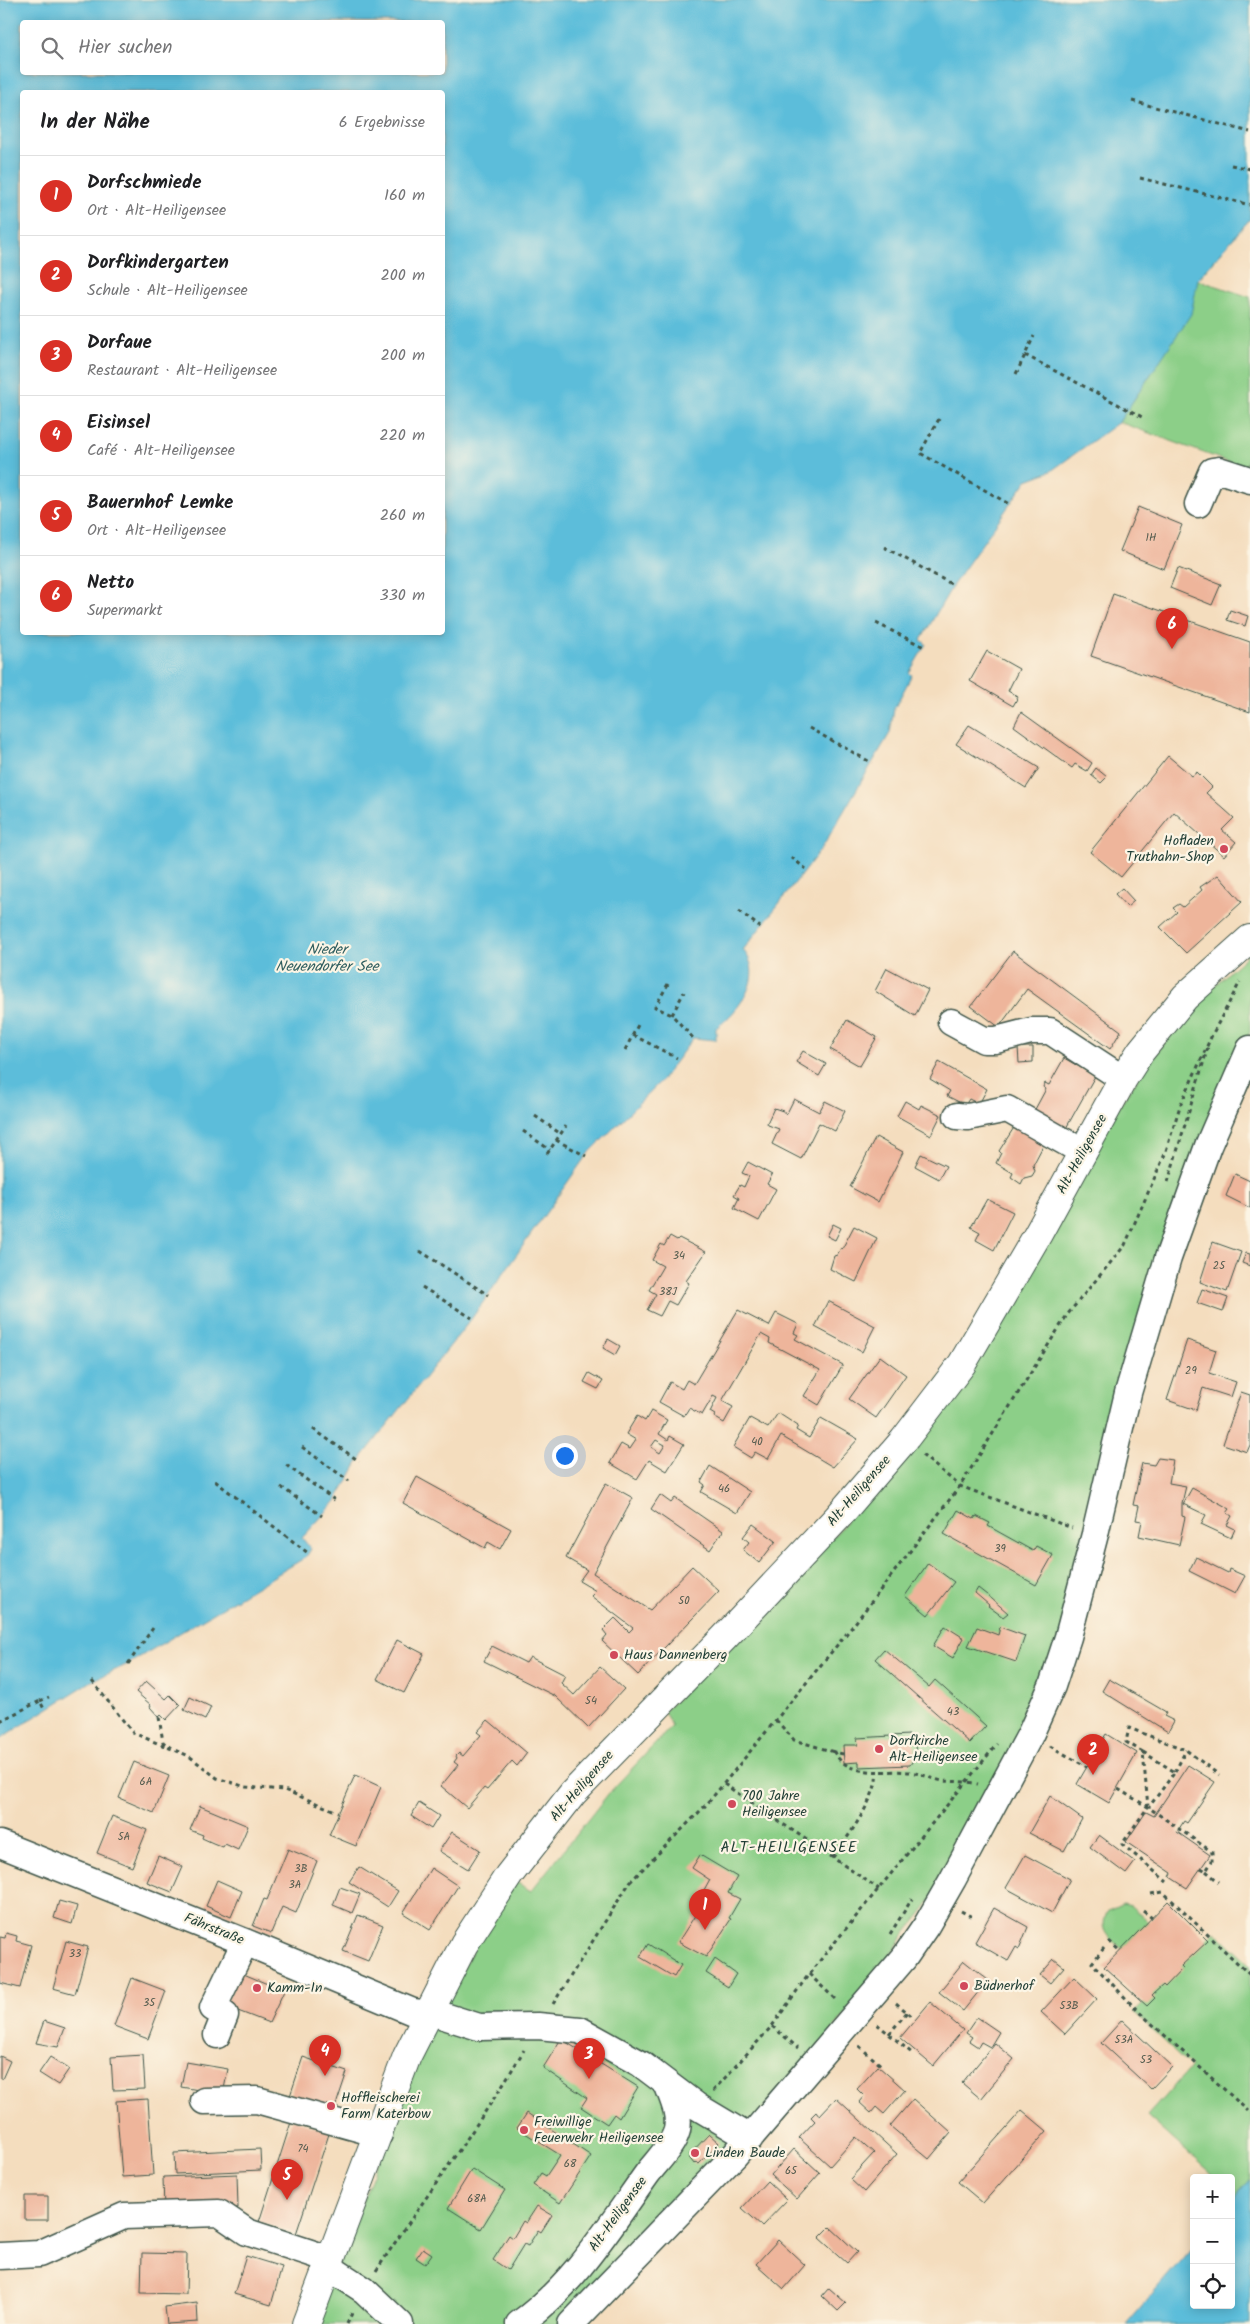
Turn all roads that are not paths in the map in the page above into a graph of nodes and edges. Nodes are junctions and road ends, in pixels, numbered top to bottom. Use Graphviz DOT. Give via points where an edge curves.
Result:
graph roads {
  1 [pos="1250,480"];
  2 [pos="1198,504"];
  3 [pos="1250,939"];
  4 [pos="951,1022"];
  5 [pos="1250,1048"];
  6 [pos="1123,1079"];
  7 [pos="957,1116"];
  8 [pos="1083,1152"];
  9 [pos="0,1844"];
  10 [pos="245,1942"];
  11 [pos="427,2013"];
  12 [pos="217,2035"];
  13 [pos="668,2086"];
  14 [pos="204,2101"];
  15 [pos="379,2134"];
  16 [pos="750,2138"];
  17 [pos="0,2256"];
  18 [pos="328,2262"];
  19 [pos="306,2324"];
  20 [pos="400,2324"];
  21 [pos="519,2324"];
  22 [pos="571,2324"];
  1 -- 2 [label="street" via="1219,470 1212,471"];
  3 -- 6 [label="main road, Alt-Heiligensee" via="1185,996"];
  4 -- 6 [label="street" via="984,1040 1031,1031 1050,1032"];
  5 -- 16 [label="street" via="1205,1154 1168,1258 1128,1393 1068,1637 1052,1686 1030,1735 926,1926 865,2021 816,2063"];
  6 -- 8 [label="main road, Alt-Heiligensee"];
  7 -- 8 [label="street" via="968,1117 1007,1108"];
  8 -- 11 [label="main road, Alt-Heiligensee" via="962,1364 904,1440 837,1518 573,1793 493,1900 464,1944"];
  9 -- 10 [label="street, Fährstraße"];
  10 -- 11 [label="street, Fährstraße" via="413,2012"];
  10 -- 12 [label="street" via="214,2008 225,2015"];
  11 -- 13 [label="street" via="479,2027 538,2026 580,2030 641,2064"];
  11 -- 15 [label="main road, Alt-Heiligensee" via="407,2056"];
  13 -- 16 [label="street"];
  13 -- 21 [label="street, Alt-Heiligensee" via="678,2113 676,2132 666,2149 567,2282 539,2310"];
  14 -- 15 [label="street" via="258,2100"];
  15 -- 18 [label="main road, Alt-Heiligensee"];
  16 -- 22 [label="street"];
  17 -- 18 [label="street" via="39,2254 124,2216 219,2213 248,2232"];
  18 -- 19 [label="main road, Alt-Heiligensee"];
  18 -- 20 [label="street"];
}
